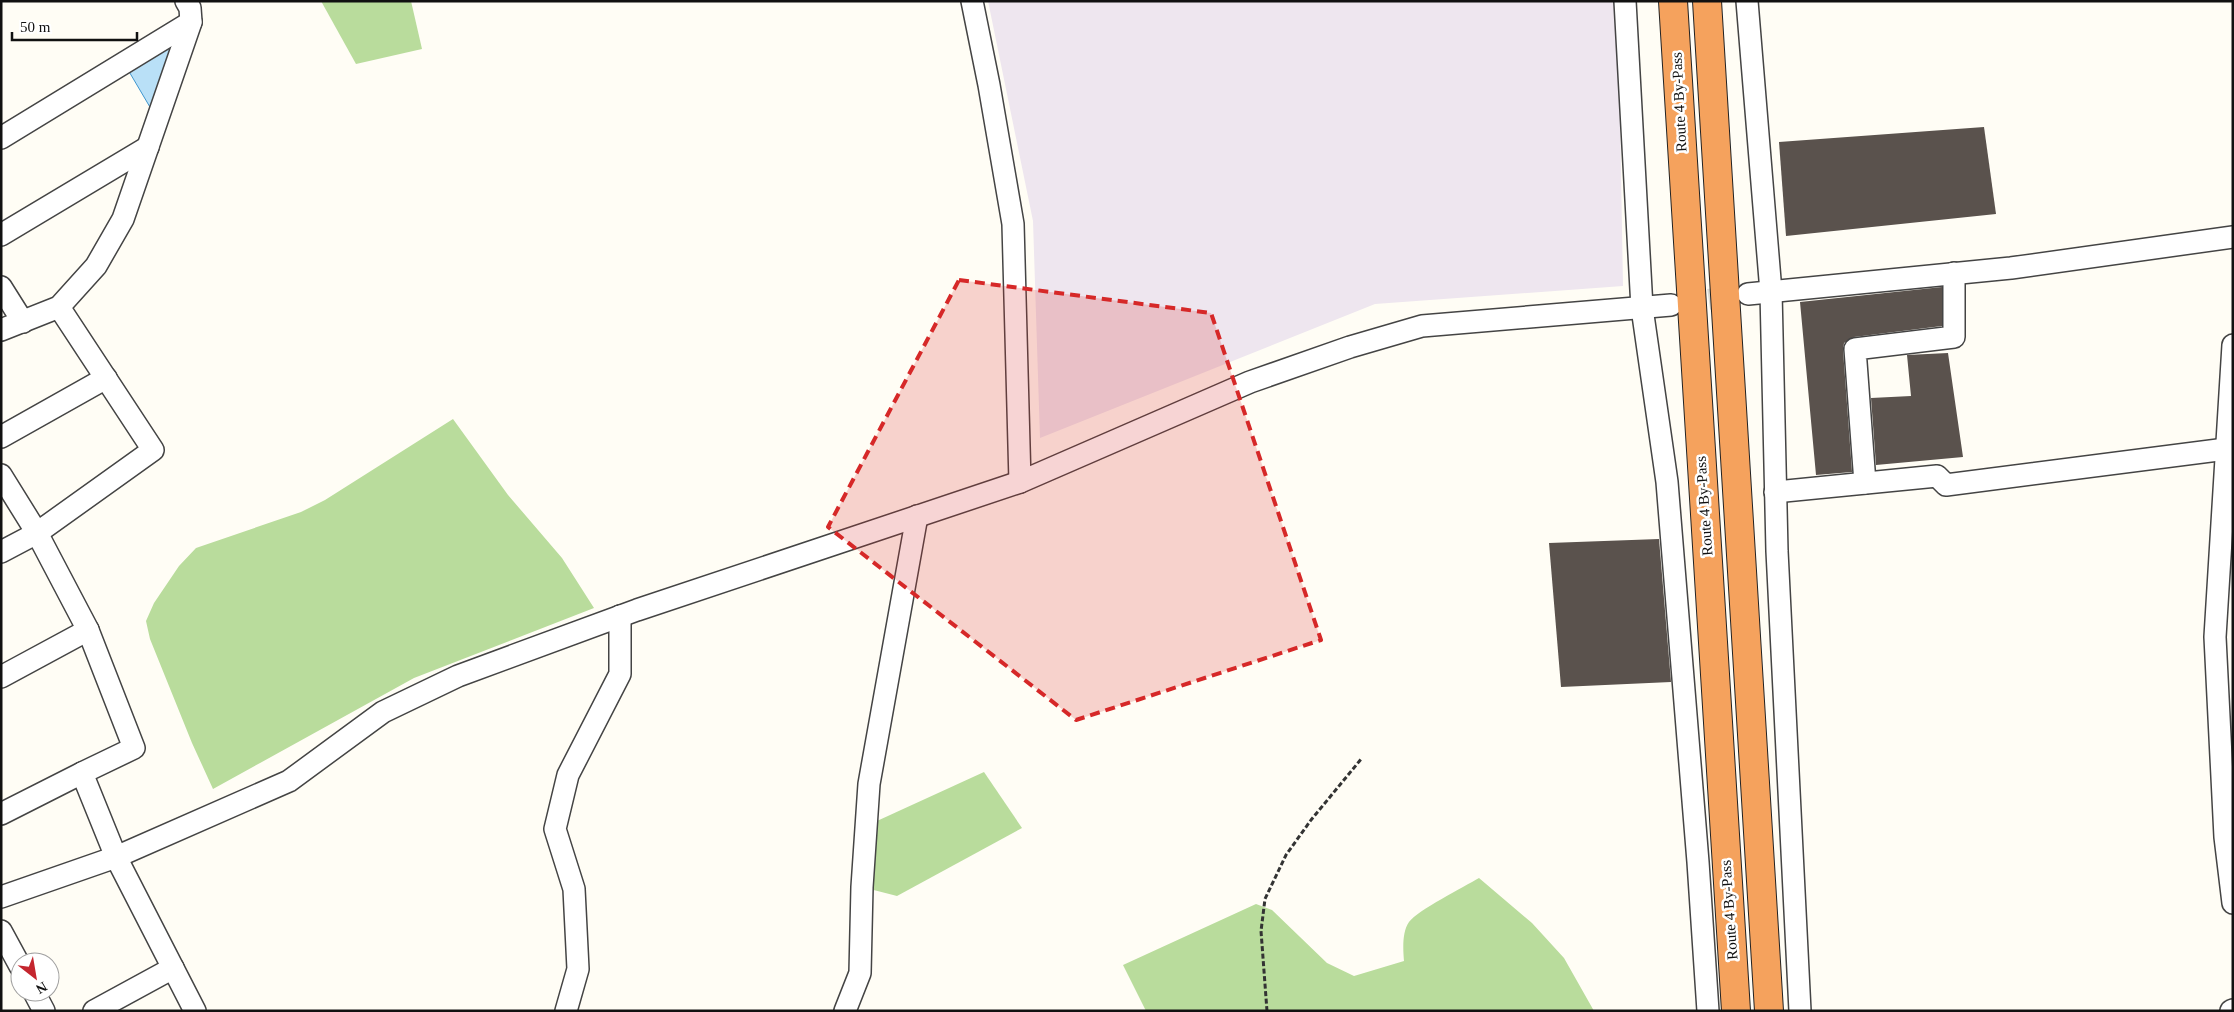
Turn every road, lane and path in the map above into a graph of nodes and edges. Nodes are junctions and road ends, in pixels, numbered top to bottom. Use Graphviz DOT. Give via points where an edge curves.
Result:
graph roads {
  1 [pos="186,1"];
  2 [pos="972,1"];
  3 [pos="1625,1"];
  4 [pos="1673,1"];
  5 [pos="1707,1"];
  6 [pos="1747,1"];
  7 [pos="191,22"];
  8 [pos="1,138"];
  9 [pos="148,146"];
  10 [pos="1,235"];
  11 [pos="2233,238"];
  12 [pos="1954,273"];
  13 [pos="1,287"];
  14 [pos="1771,292"];
  15 [pos="1748,294"];
  16 [pos="1671,305"];
  17 [pos="59,307"];
  18 [pos="1642,308"];
  19 [pos="23,322"];
  20 [pos="1,330"];
  21 [pos="2233,344"];
  22 [pos="106,378"];
  23 [pos="1,437"];
  24 [pos="2226,450"];
  25 [pos="1,474"];
  26 [pos="1020,482"];
  27 [pos="1865,483"];
  28 [pos="1775,492"];
  29 [pos="916,516"];
  30 [pos="37,533"];
  31 [pos="1,552"];
  32 [pos="620,616"];
  33 [pos="88,630"];
  34 [pos="1,677"];
  35 [pos="1362,758"];
  36 [pos="82,772"];
  37 [pos="1,814"];
  38 [pos="2229,836"];
  39 [pos="116,857"];
  40 [pos="1726,861"];
  41 [pos="1698,862"];
  42 [pos="1,897"];
  43 [pos="2233,903"];
  44 [pos="1,931"];
  45 [pos="12,952"];
  46 [pos="173,968"];
  47 [pos="94,1011"];
  48 [pos="195,1011"];
  49 [pos="566,1011"];
  50 [pos="845,1011"];
  51 [pos="1267,1011"];
  52 [pos="1708,1011"];
  53 [pos="1736,1011"];
  54 [pos="1769,1011"];
  55 [pos="1800,1011"];
  1 -- 7 [label="street"];
  2 -- 26 [label="street" via="1013,224"];
  3 -- 18 [label="street"];
  4 -- 40 [label="highway, Route 4 By-Pass"];
  5 -- 54 [label="highway"];
  6 -- 14 [label="street"];
  7 -- 8 [label="street"];
  7 -- 9 [label="street"];
  9 -- 10 [label="street"];
  9 -- 17 [label="street" via="123,218 96,266"];
  11 -- 12 [label="street"];
  12 -- 14 [label="street"];
  12 -- 27 [label="street" via="1954,337 1855,348"];
  13 -- 19 [label="street"];
  14 -- 15 [label="street"];
  14 -- 28 [label="street"];
  16 -- 18 [label="street"];
  17 -- 19 [label="street"];
  17 -- 22 [label="street"];
  18 -- 26 [label="street" via="1422,326 1250,382"];
  18 -- 41 [label="street" via="1666,482"];
  19 -- 20 [label="street"];
  21 -- 24 [label="street"];
  22 -- 23 [label="street"];
  22 -- 30 [label="street" via="153,450"];
  24 -- 27 [label="street" via="1946,485 1937,476"];
  24 -- 38 [label="street" via="2215,636"];
  25 -- 30 [label="street"];
  26 -- 29 [label="street"];
  27 -- 28 [label="street"];
  28 -- 55 [label="street"];
  29 -- 32 [label="street"];
  29 -- 50 [label="street" via="869,784 860,973"];
  30 -- 31 [label="street"];
  30 -- 33 [label="street"];
  32 -- 39 [label="street" via="458,676 383,712 289,781"];
  32 -- 49 [label="street" via="620,674 568,775 555,829 574,889 578,969"];
  33 -- 34 [label="street"];
  33 -- 36 [label="street" via="134,748"];
  35 -- 51 [label="path" via="1286,855 1265,899 1261,931"];
  36 -- 37 [label="street"];
  36 -- 39 [label="street"];
  38 -- 43 [label="street"];
  39 -- 42 [label="street"];
  39 -- 46 [label="street"];
  40 -- 41 [label="street"];
  40 -- 53 [label="highway, Route 4 By-Pass"];
  41 -- 52 [label="street"];
  44 -- 45 [label="street"];
  46 -- 47 [label="street"];
  46 -- 48 [label="street"];
}
